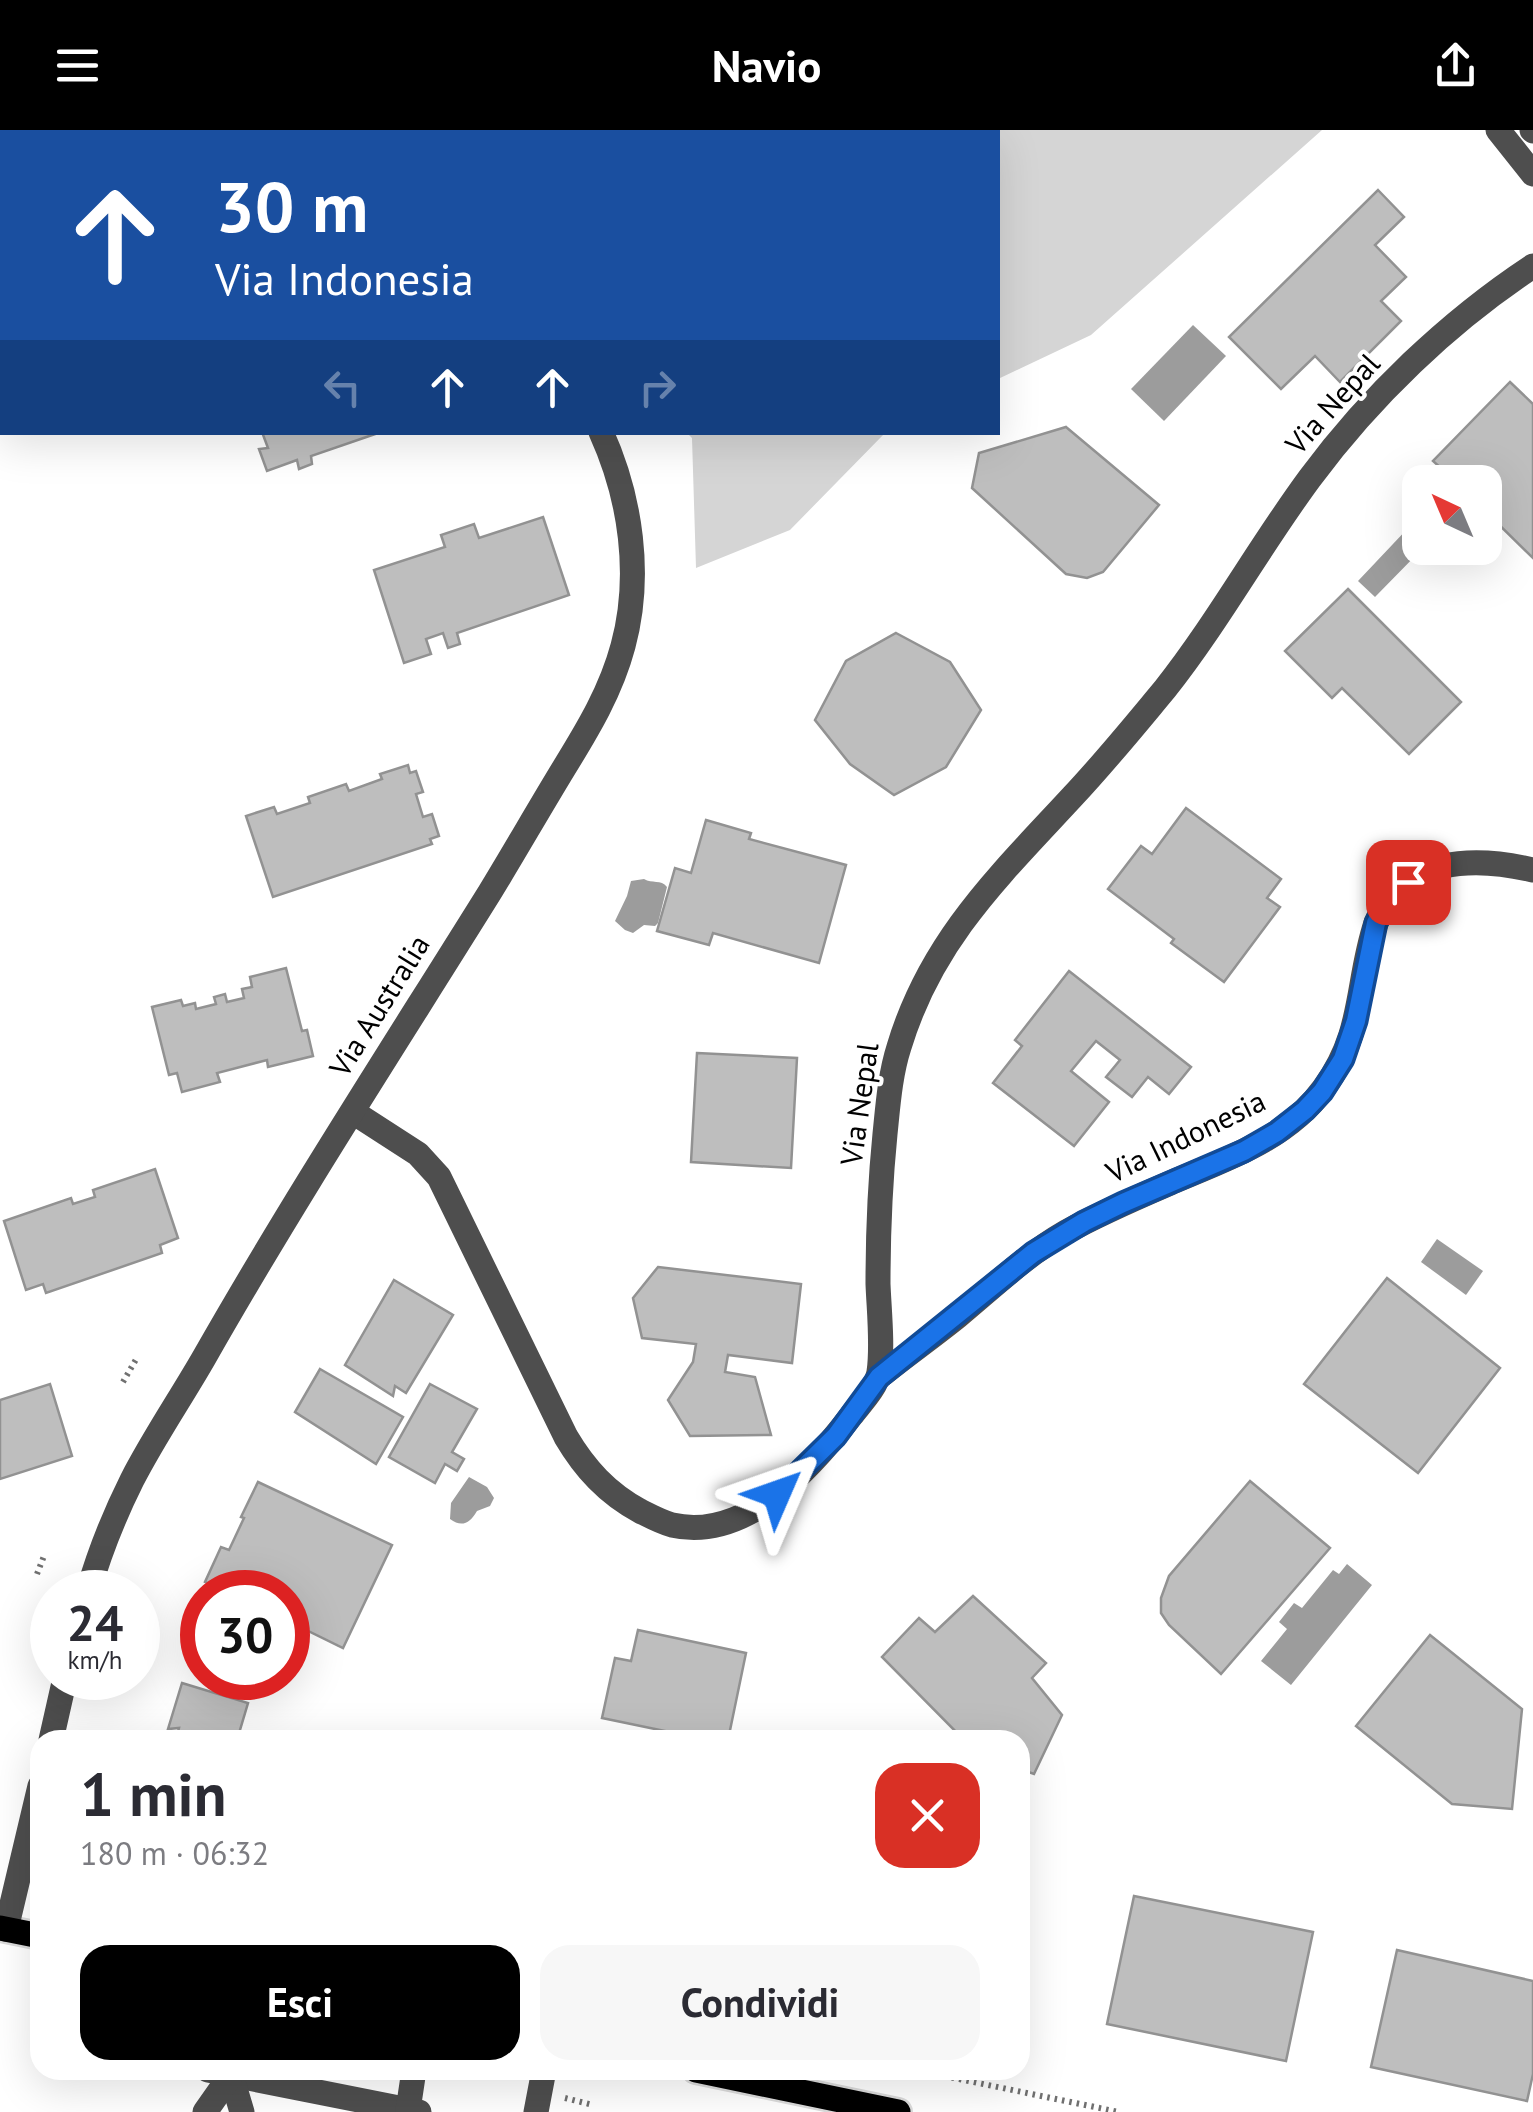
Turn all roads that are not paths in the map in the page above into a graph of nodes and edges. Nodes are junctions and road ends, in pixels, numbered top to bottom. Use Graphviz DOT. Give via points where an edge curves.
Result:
graph roads {
  1 [pos="1498,130"];
  2 [pos="1533,174"];
  3 [pos="1533,266"];
  4 [pos="602,435"];
  5 [pos="1533,870"];
  6 [pos="353,1112"];
  7 [pos="879,1377"];
  8 [pos="95,1570"];
  9 [pos="59,1700"];
  10 [pos="53,1730"];
  11 [pos="30,1824"];
  12 [pos="3,1928"];
  13 [pos="30,1934"];
  14 [pos="219,2080"];
  15 [pos="227,2080"];
  16 [pos="262,2080"];
  17 [pos="414,2080"];
  18 [pos="542,2080"];
  19 [pos="744,2080"];
  20 [pos="413,2111"];
  21 [pos="205,2112"];
  22 [pos="242,2112"];
  23 [pos="536,2112"];
  24 [pos="898,2112"];
  1 -- 2 [label="street"];
  3 -- 7 [label="street, Via Nepal" via="1442,336 1340,440 1168,684 989,885 938,957 910,1013 890,1084 878,1232"];
  4 -- 6 [label="street, Via Australia" via="630,522 629,621 619,662 596,717"];
  5 -- 7 [label="street, Via Indonesia" via="1459,863 1408,882 1376,923 1343,1059 1305,1110 1244,1151 1051,1242"];
  6 -- 7 [label="street" via="418,1154 438,1177 575,1453 610,1492 660,1521 708,1526 764,1504 822,1451"];
  6 -- 8 [label="street, Via Australia" via="138,1468"];
  9 -- 10 [label="street"];
  11 -- 12 [label="street"];
  12 -- 13 [label="main road"];
  14 -- 21 [label="street"];
  15 -- 22 [label="street"];
  16 -- 20 [label="street"];
  17 -- 20 [label="street"];
  18 -- 23 [label="street"];
  19 -- 24 [label="main road"];
}
